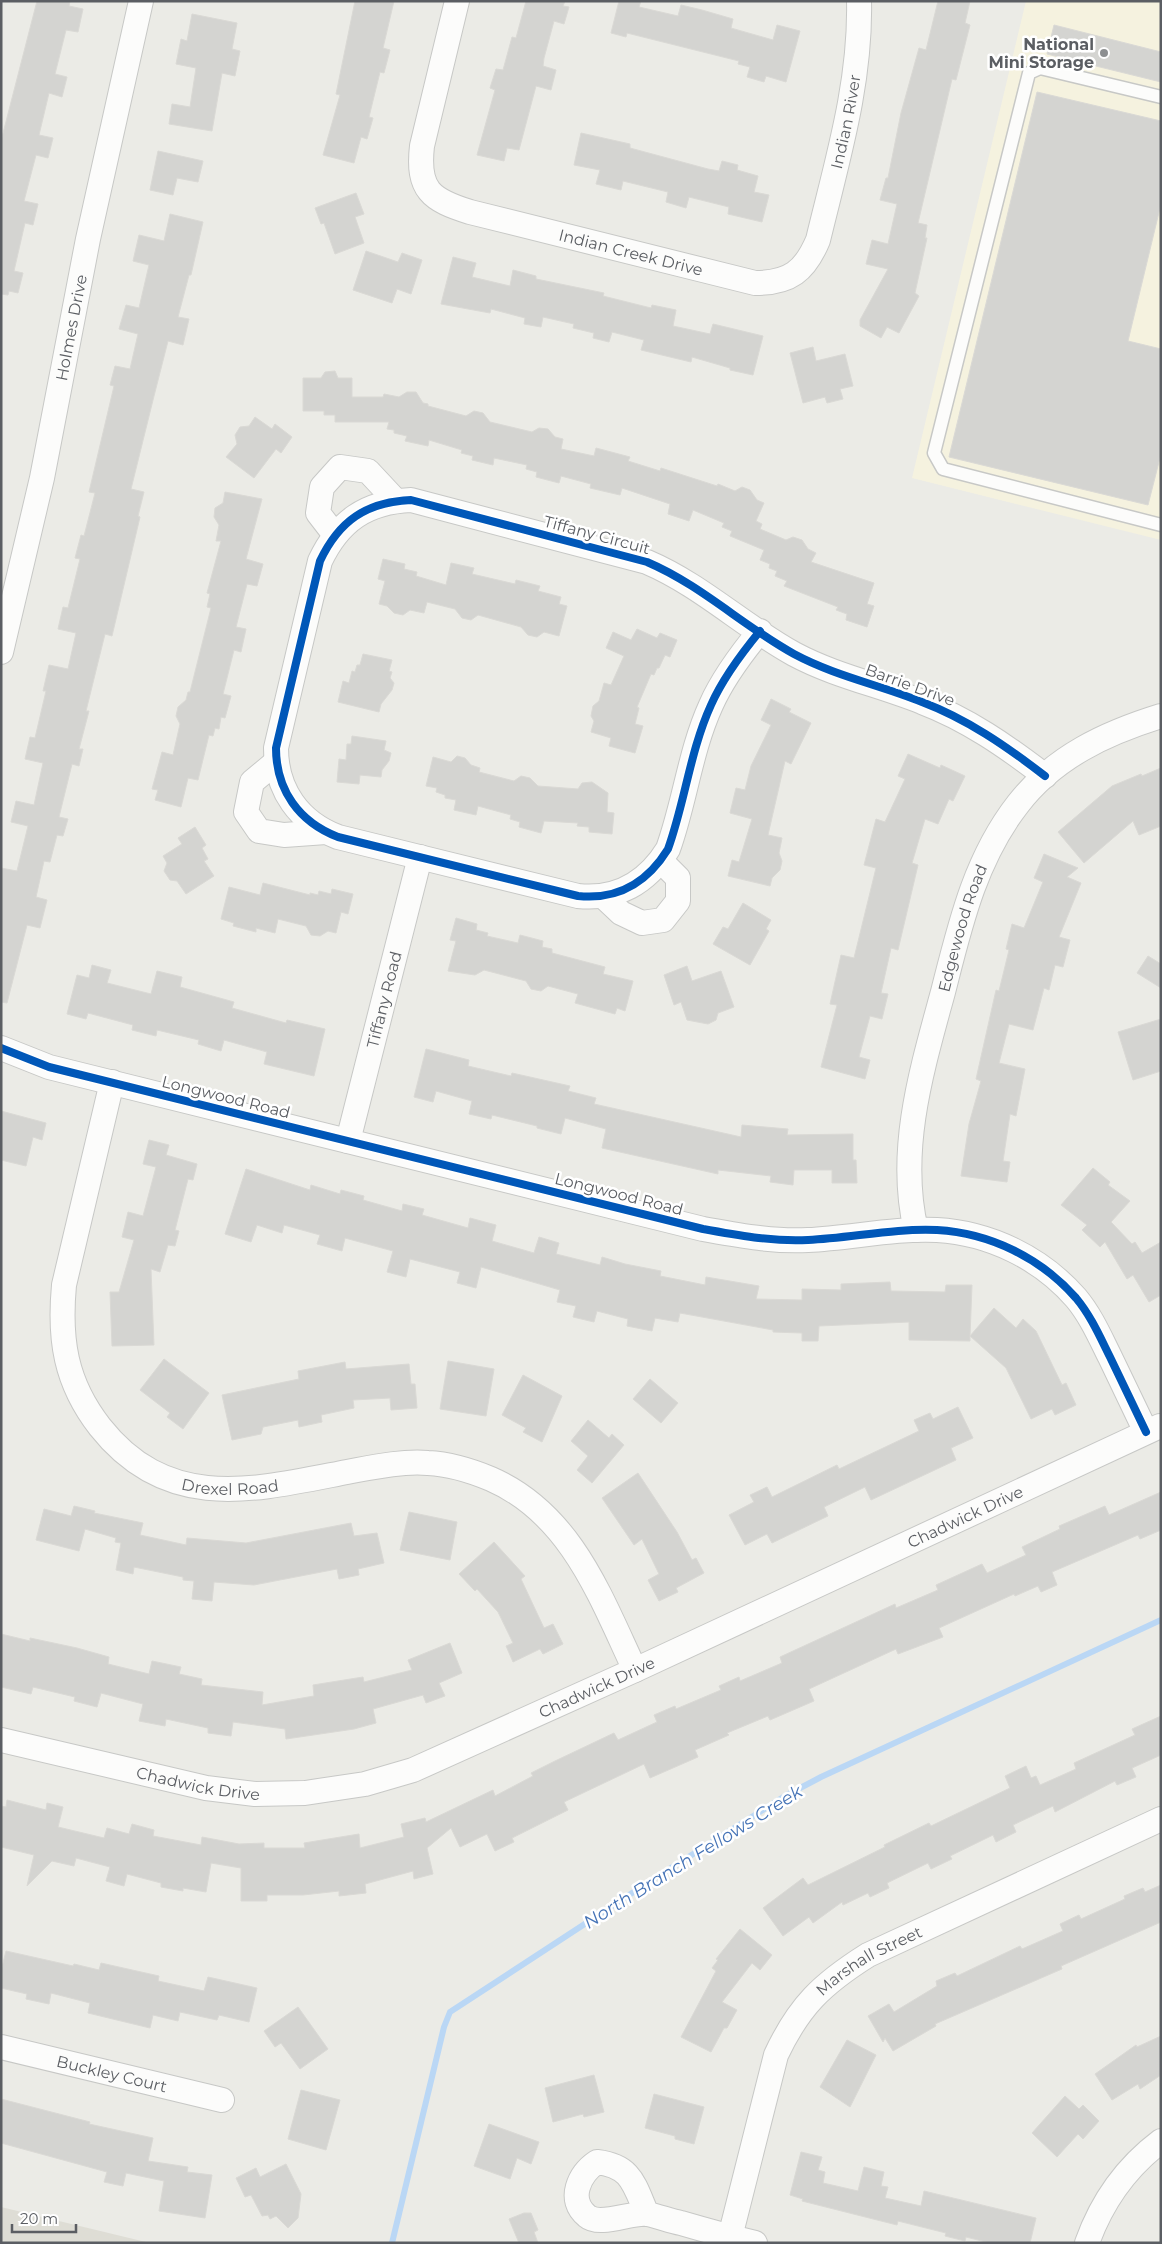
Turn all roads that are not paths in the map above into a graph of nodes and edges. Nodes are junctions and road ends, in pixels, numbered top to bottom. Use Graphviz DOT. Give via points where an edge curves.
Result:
graph roads {
  1 [pos="141,1"];
  2 [pos="457,1"];
  3 [pos="858,1"];
  4 [pos="1161,96"];
  5 [pos="818,240"];
  6 [pos="396,501"];
  7 [pos="1161,525"];
  8 [pos="335,535"];
  9 [pos="760,632"];
  10 [pos="1,652"];
  11 [pos="1161,716"];
  12 [pos="276,762"];
  13 [pos="1045,776"];
  14 [pos="326,832"];
  15 [pos="420,857"];
  16 [pos="661,861"];
  17 [pos="603,896"];
  18 [pos="1,1048"];
  19 [pos="112,1082"];
  20 [pos="348,1141"];
  21 [pos="916,1230"];
  22 [pos="1154,1429"];
  23 [pos="635,1670"];
  24 [pos="1,1740"];
  25 [pos="1161,1819"];
  26 [pos="1,2047"];
  27 [pos="222,2100"];
  28 [pos="1161,2140"];
  29 [pos="646,2214"];
  30 [pos="730,2237"];
  31 [pos="755,2243"];
  32 [pos="1087,2243"];
  1 -- 10 [label="street, Holmes Drive" via="88,239 42,478"];
  2 -- 5 [label="street, Indian Creek Drive" via="420,163 429,192 442,203 755,283 791,276 811,258"];
  3 -- 5 [label="street, Indian River" via="855,76"];
  4 -- 7 [label="lane" via="1040,68 1029,73 934,453 943,469"];
  6 -- 8 [label="street, Tiffany Circuit" via="356,515"];
  6 -- 8 [label="street" via="368,471 340,467 322,486 318,513"];
  6 -- 9 [label="street, Tiffany Circuit" via="411,500 646,562 687,582"];
  8 -- 12 [label="street, Tiffany Circuit" via="320,561 276,748"];
  9 -- 13 [label="street, Barrie Drive" via="820,666 922,701 959,718 1004,744"];
  9 -- 16 [label="street, Tiffany Circuit" via="730,670 711,705 672,836"];
  11 -- 13 [label="street, Edgewood Road" via="1100,738"];
  12 -- 14 [label="street, Tiffany Circuit" via="292,803 305,819"];
  12 -- 14 [label="street, Tiffany Circuit" via="252,782 246,812 259,831 284,835"];
  13 -- 21 [label="street, Edgewood Road" via="1019,802 995,836 965,907 913,1113 909,1197"];
  14 -- 15 [label="street, Tiffany Circuit"];
  15 -- 17 [label="street, Tiffany Circuit" via="578,896"];
  15 -- 20 [label="street, Tiffany Road"];
  16 -- 17 [label="street, Tiffany Circuit" via="636,884"];
  16 -- 17 [label="street" via="678,878 678,902 663,920 642,923 621,913"];
  18 -- 19 [label="street, Longwood Road" via="49,1067"];
  19 -- 20 [label="street, Longwood Road"];
  19 -- 23 [label="street, Drexel Road" via="64,1285 61,1318 64,1353 74,1384 90,1414 110,1440 150,1471 174,1481 218,1490 272,1487 406,1463 450,1466 491,1479 534,1505 569,1541 586,1567"];
  20 -- 21 [label="street, Longwood Road" via="740,1236 806,1240"];
  21 -- 22 [label="street, Longwood Road" via="958,1232 994,1242 1031,1259 1058,1279 1092,1322"];
  22 -- 23 [label="street, Chadwick Drive"];
  23 -- 24 [label="street, Chadwick Drive" via="413,1770 365,1784 305,1793 255,1794 206,1788"];
  25 -- 30 [label="street, Marshall Street" via="868,1955 817,1992 792,2024 776,2055"];
  26 -- 27 [label="street, Buckley Court"];
  28 -- 32 [label="street" via="1140,2157 1117,2183 1095,2219"];
  29 -- 30 [label="street"];
  30 -- 31 [label="street"];
}
